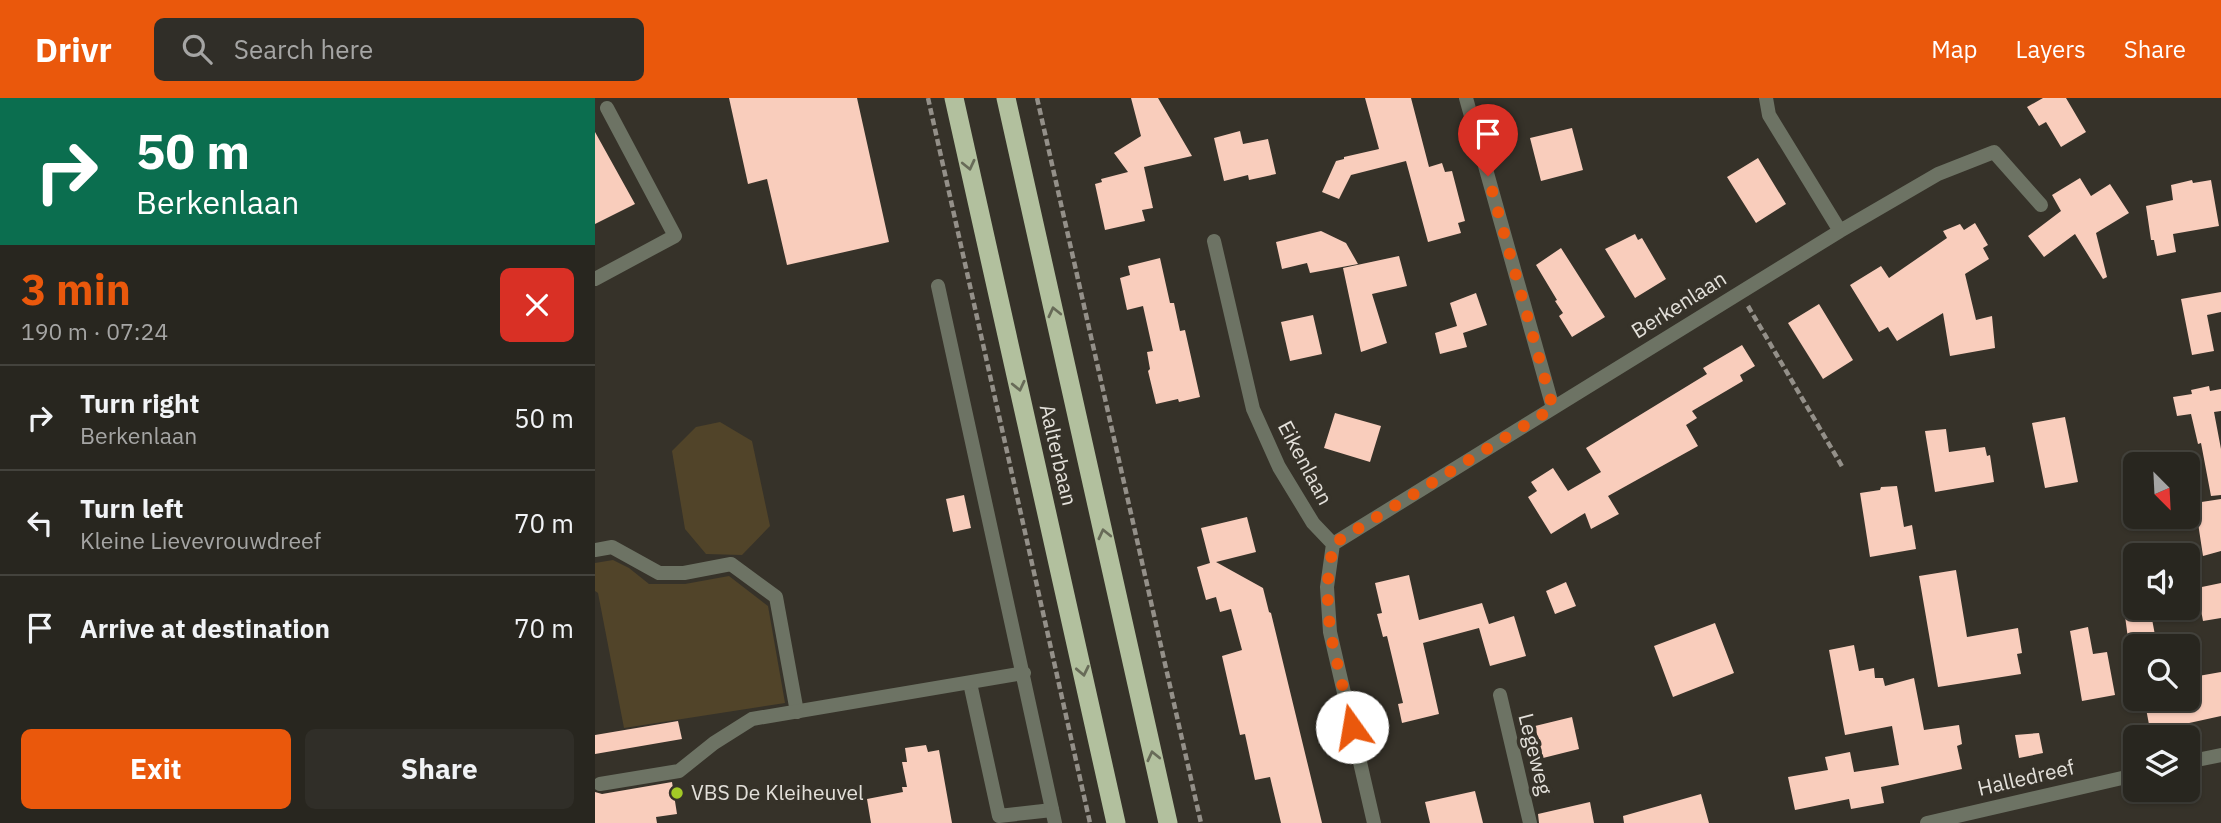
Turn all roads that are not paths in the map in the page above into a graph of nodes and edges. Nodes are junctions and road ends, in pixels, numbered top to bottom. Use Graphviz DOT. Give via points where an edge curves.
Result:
graph roads {
  1 [pos="954,98"];
  2 [pos="1006,98"];
  3 [pos="1466,98"];
  4 [pos="1766,98"];
  5 [pos="607,108"];
  6 [pos="2042,205"];
  7 [pos="1840,230"];
  8 [pos="1215,241"];
  9 [pos="595,279"];
  10 [pos="938,286"];
  11 [pos="1553,408"];
  12 [pos="1333,544"];
  13 [pos="595,550"];
  14 [pos="1024,673"];
  15 [pos="969,683"];
  16 [pos="1500,695"];
  17 [pos="796,712"];
  18 [pos="2221,754"];
  19 [pos="2200,759"];
  20 [pos="2123,778"];
  21 [pos="600,784"];
  22 [pos="1054,816"];
  23 [pos="1116,823"];
  24 [pos="1168,823"];
  25 [pos="1374,823"];
  26 [pos="1530,823"];
  27 [pos="1927,823"];
  1 -- 23 [label="highway, Aalterbaan, one-way"];
  24 -- 2 [label="highway, Aalterbaan, one-way"];
  3 -- 11 [label="street"];
  4 -- 7 [label="street" via="1769,115"];
  5 -- 9 [label="street" via="675,236"];
  6 -- 7 [label="street, Berkenlaan" via="1994,152 1938,174"];
  7 -- 11 [label="street, Berkenlaan"];
  8 -- 12 [label="street, Eikenlaan" via="1253,409 1279,467 1313,523"];
  10 -- 14 [label="street"];
  11 -- 12 [label="street, Berkenlaan"];
  12 -- 25 [label="street" via="1327,587 1330,632"];
  13 -- 17 [label="street" via="612,547 659,573 731,564 776,597"];
  14 -- 15 [label="street"];
  14 -- 22 [label="street"];
  15 -- 17 [label="street"];
  15 -- 22 [label="street" via="999,816"];
  16 -- 26 [label="street, Legeweg"];
  17 -- 21 [label="street" via="752,719 679,771"];
  18 -- 19 [label="street"];
  20 -- 27 [label="street, Halledreef"];
}
